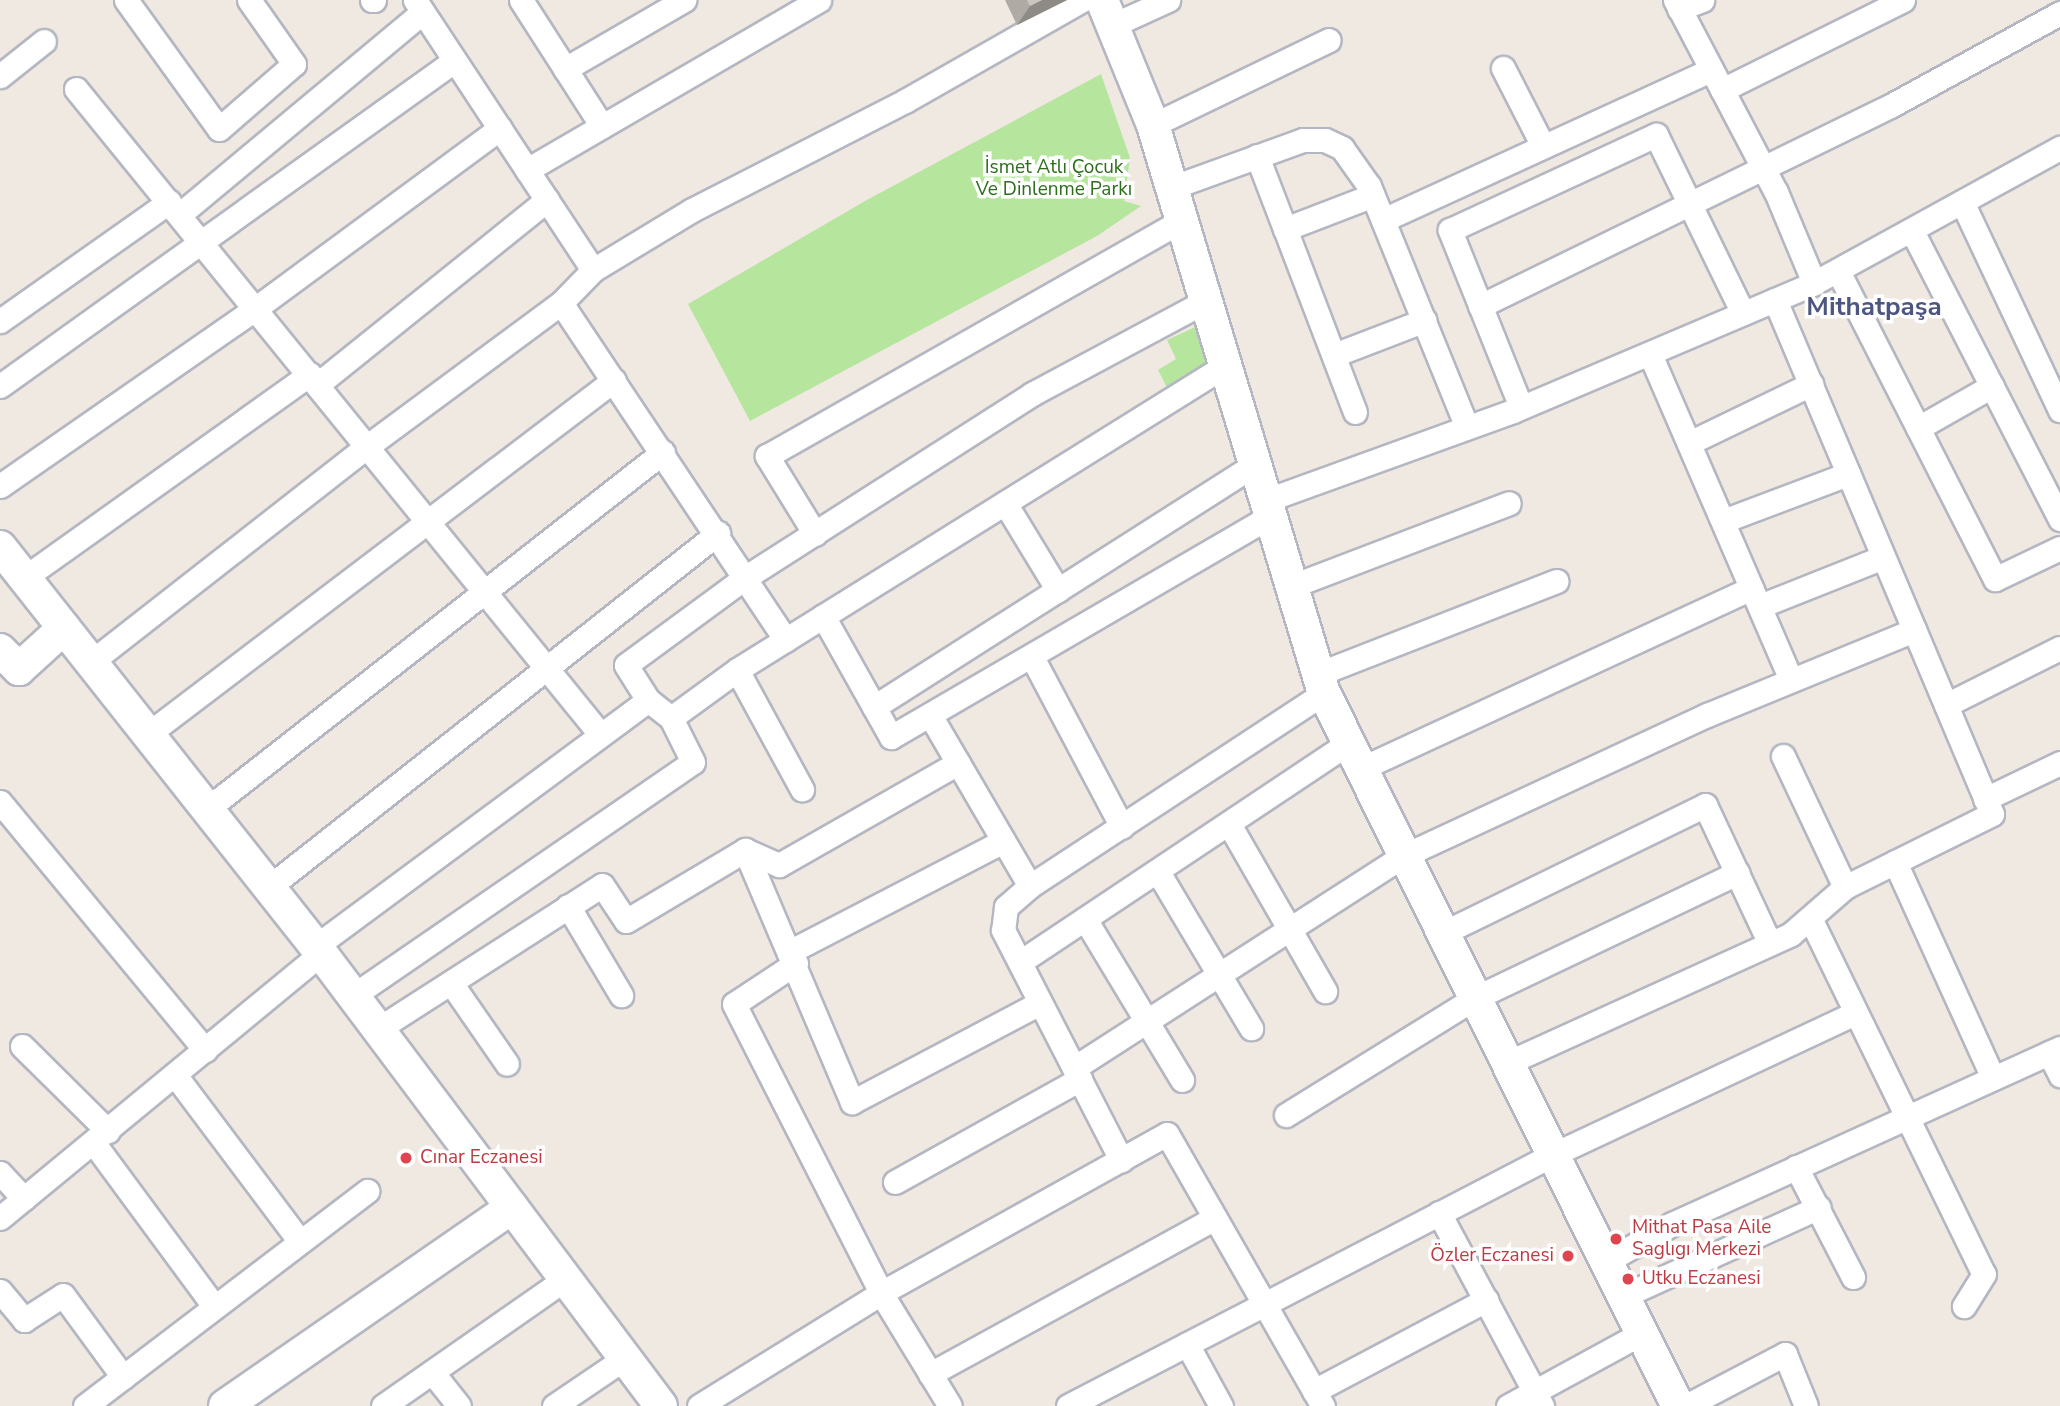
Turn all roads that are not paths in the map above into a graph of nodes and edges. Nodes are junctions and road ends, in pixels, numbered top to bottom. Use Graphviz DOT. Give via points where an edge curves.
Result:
graph roads {
  1 [pos="126,0"];
  2 [pos="249,0"];
  3 [pos="523,0"];
  4 [pos="684,0"];
  5 [pos="819,0"];
  6 [pos="1082,0"];
  7 [pos="1168,0"];
  8 [pos="1702,0"];
  9 [pos="1903,0"];
  10 [pos="1677,5"];
  11 [pos="419,6"];
  12 [pos="1107,13"];
  13 [pos="2060,13"];
  14 [pos="1329,40"];
  15 [pos="44,41"];
  16 [pos="454,61"];
  17 [pos="1503,68"];
  18 [pos="565,69"];
  19 [pos="1711,70"];
  20 [pos="0,76"];
  21 [pos="76,89"];
  22 [pos="1722,90"];
  23 [pos="1153,125"];
  24 [pos="602,126"];
  25 [pos="499,128"];
  26 [pos="1543,146"];
  27 [pos="2060,148"];
  28 [pos="1257,156"];
  29 [pos="1763,169"];
  30 [pos="527,170"];
  31 [pos="1173,187"];
  32 [pos="1373,195"];
  33 [pos="547,200"];
  34 [pos="1690,204"];
  35 [pos="1963,204"];
  36 [pos="174,208"];
  37 [pos="1183,220"];
  38 [pos="1383,220"];
  39 [pos="1285,229"];
  40 [pos="1912,231"];
  41 [pos="203,244"];
  42 [pos="593,270"];
  43 [pos="1838,271"];
  44 [pos="1814,283"];
  45 [pos="1207,300"];
  46 [pos="1775,300"];
  47 [pos="561,303"];
  48 [pos="1480,306"];
  49 [pos="256,308"];
  50 [pos="1743,313"];
  51 [pos="1424,320"];
  52 [pos="0,321"];
  53 [pos="1650,354"];
  54 [pos="1334,355"];
  55 [pos="1226,365"];
  56 [pos="314,379"];
  57 [pos="614,380"];
  58 [pos="1811,384"];
  59 [pos="0,386"];
  60 [pos="1992,386"];
  61 [pos="1521,407"];
  62 [pos="2060,410"];
  63 [pos="1355,412"];
  64 [pos="1467,427"];
  65 [pos="1918,428"];
  66 [pos="1689,443"];
  67 [pos="369,445"];
  68 [pos="663,452"];
  69 [pos="1256,464"];
  70 [pos="1848,474"];
  71 [pos="0,486"];
  72 [pos="1005,503"];
  73 [pos="1509,503"];
  74 [pos="1269,508"];
  75 [pos="428,518"];
  76 [pos="2060,519"];
  77 [pos="1723,521"];
  78 [pos="718,533"];
  79 [pos="815,534"];
  80 [pos="0,547"];
  81 [pos="2060,548"];
  82 [pos="1883,557"];
  83 [pos="746,577"];
  84 [pos="24,578"];
  85 [pos="1556,581"];
  86 [pos="1292,586"];
  87 [pos="485,589"];
  88 [pos="1058,590"];
  89 [pos="1756,597"];
  90 [pos="823,616"];
  91 [pos="64,628"];
  92 [pos="1914,630"];
  93 [pos="786,639"];
  94 [pos="2060,648"];
  95 [pos="0,650"];
  96 [pos="1032,657"];
  97 [pos="91,662"];
  98 [pos="547,668"];
  99 [pos="737,670"];
  100 [pos="1791,680"];
  101 [pos="1321,683"];
  102 [pos="648,700"];
  103 [pos="1946,705"];
  104 [pos="874,707"];
  105 [pos="930,715"];
  106 [pos="671,718"];
  107 [pos="148,734"];
  108 [pos="600,734"];
  109 [pos="1354,756"];
  110 [pos="1783,756"];
  111 [pos="958,763"];
  112 [pos="2060,763"];
  113 [pos="802,789"];
  114 [pos="1985,799"];
  115 [pos="0,802"];
  116 [pos="207,809"];
  117 [pos="1229,824"];
  118 [pos="1122,827"];
  119 [pos="1003,841"];
  120 [pos="745,850"];
  121 [pos="1403,856"];
  122 [pos="1895,862"];
  123 [pos="1157,872"];
  124 [pos="1737,873"];
  125 [pos="1030,886"];
  126 [pos="269,887"];
  127 [pos="1845,887"];
  128 [pos="568,906"];
  129 [pos="1810,918"];
  130 [pos="1085,919"];
  131 [pos="1289,927"];
  132 [pos="1441,934"];
  133 [pos="1770,944"];
  134 [pos="319,949"];
  135 [pos="794,957"];
  136 [pos="1020,962"];
  137 [pos="1220,971"];
  138 [pos="452,983"];
  139 [pos="1325,991"];
  140 [pos="354,995"];
  141 [pos="621,995"];
  142 [pos="1473,999"];
  143 [pos="1041,1003"];
  144 [pos="1855,1013"];
  145 [pos="1147,1020"];
  146 [pos="378,1028"];
  147 [pos="1251,1028"];
  148 [pos="22,1046"];
  149 [pos="205,1050"];
  150 [pos="2055,1050"];
  151 [pos="507,1064"];
  152 [pos="1505,1064"];
  153 [pos="1077,1074"];
  154 [pos="175,1075"];
  155 [pos="2060,1075"];
  156 [pos="1993,1078"];
  157 [pos="1182,1080"];
  158 [pos="1286,1115"];
  159 [pos="1904,1116"];
  160 [pos="100,1136"];
  161 [pos="1550,1156"];
  162 [pos="1121,1160"];
  163 [pos="1797,1167"];
  164 [pos="0,1173"];
  165 [pos="895,1182"];
  166 [pos="367,1191"];
  167 [pos="24,1199"];
  168 [pos="512,1207"];
  169 [pos="1819,1207"];
  170 [pos="1439,1213"];
  171 [pos="1216,1218"];
  172 [pos="0,1219"];
  173 [pos="299,1240"];
  174 [pos="1603,1263"];
  175 [pos="1853,1277"];
  176 [pos="565,1279"];
  177 [pos="0,1291"];
  178 [pos="881,1293"];
  179 [pos="1621,1297"];
  180 [pos="1486,1300"];
  181 [pos="1264,1303"];
  182 [pos="214,1306"];
  183 [pos="1964,1306"];
  184 [pos="1640,1334"];
  185 [pos="1186,1343"];
  186 [pos="625,1358"];
  187 [pos="432,1371"];
  188 [pos="930,1374"];
  189 [pos="123,1377"];
  190 [pos="1318,1399"];
  191 [pos="1538,1399"];
  192 [pos="1077,1404"];
  193 [pos="85,1406"];
  194 [pos="225,1406"];
  195 [pos="383,1406"];
  196 [pos="459,1406"];
  197 [pos="554,1406"];
  198 [pos="661,1406"];
  199 [pos="699,1406"];
  200 [pos="950,1406"];
  201 [pos="1221,1406"];
  202 [pos="1508,1406"];
  203 [pos="1678,1406"];
  204 [pos="1686,1406"];
  205 [pos="1806,1406"];
  1 -- 2 [label="street" via="219,128 294,64"];
  3 -- 18 [label="street"];
  4 -- 18 [label="street"];
  5 -- 24 [label="street"];
  6 -- 42 [label="street" via="905,101 692,211"];
  7 -- 12 [label="street"];
  8 -- 10 [label="street"];
  9 -- 22 [label="street"];
  10 -- 19 [label="street"];
  11 -- 16 [label="street"];
  11 -- 36 [label="street"];
  12 -- 23 [label="street"];
  13 -- 29 [label="street"];
  14 -- 23 [label="street"];
  15 -- 20 [label="street"];
  16 -- 25 [label="street"];
  16 -- 41 [label="street"];
  17 -- 26 [label="street"];
  18 -- 24 [label="street"];
  19 -- 22 [label="street"];
  19 -- 26 [label="street"];
  21 -- 36 [label="street"];
  22 -- 29 [label="street"];
  23 -- 31 [label="street"];
  24 -- 30 [label="street"];
  25 -- 30 [label="street"];
  25 -- 49 [label="street"];
  26 -- 38 [label="street"];
  27 -- 35 [label="street"];
  28 -- 31 [label="street"];
  28 -- 32 [label="street" via="1303,140 1325,140 1342,148"];
  28 -- 39 [label="street"];
  29 -- 34 [label="street"];
  29 -- 44 [label="street"];
  30 -- 33 [label="street"];
  31 -- 37 [label="street"];
  32 -- 38 [label="street"];
  32 -- 39 [label="street"];
  33 -- 42 [label="street"];
  33 -- 56 [label="street"];
  34 -- 48 [label="street"];
  34 -- 48 [label="street" via="1656,135 1450,230"];
  34 -- 50 [label="street"];
  35 -- 40 [label="street"];
  35 -- 62 [label="street"];
  36 -- 41 [label="street"];
  36 -- 52 [label="street"];
  37 -- 45 [label="street"];
  37 -- 79 [label="street" via="767,456"];
  38 -- 51 [label="street"];
  39 -- 54 [label="street"];
  40 -- 43 [label="street"];
  40 -- 60 [label="street"];
  41 -- 49 [label="street"];
  41 -- 59 [label="street"];
  42 -- 47 [label="street"];
  43 -- 44 [label="street"];
  43 -- 65 [label="street"];
  44 -- 46 [label="street"];
  45 -- 55 [label="street"];
  45 -- 79 [label="street" via="1032,394"];
  46 -- 50 [label="street"];
  46 -- 58 [label="street"];
  47 -- 57 [label="street"];
  47 -- 67 [label="street"];
  48 -- 61 [label="street"];
  49 -- 56 [label="street"];
  49 -- 71 [label="street"];
  50 -- 53 [label="street"];
  51 -- 54 [label="street"];
  51 -- 64 [label="street"];
  53 -- 61 [label="street"];
  53 -- 66 [label="street"];
  54 -- 63 [label="street"];
  55 -- 69 [label="street"];
  55 -- 72 [label="street"];
  56 -- 67 [label="street"];
  56 -- 84 [label="street"];
  57 -- 68 [label="street"];
  57 -- 75 [label="street"];
  58 -- 66 [label="street"];
  58 -- 70 [label="street"];
  60 -- 65 [label="street"];
  60 -- 76 [label="street"];
  61 -- 64 [label="street"];
  64 -- 74 [label="street"];
  65 -- 81 [label="street" via="1995,579"];
  66 -- 77 [label="street"];
  67 -- 75 [label="street"];
  67 -- 97 [label="street"];
  68 -- 78 [label="street"];
  68 -- 87 [label="street"];
  69 -- 74 [label="street"];
  69 -- 88 [label="street"];
  70 -- 77 [label="street"];
  70 -- 82 [label="street"];
  72 -- 88 [label="street"];
  72 -- 90 [label="street"];
  73 -- 86 [label="street"];
  74 -- 86 [label="street"];
  74 -- 96 [label="street"];
  75 -- 87 [label="street"];
  75 -- 107 [label="street"];
  77 -- 89 [label="street"];
  78 -- 83 [label="street"];
  78 -- 98 [label="street"];
  79 -- 83 [label="street"];
  80 -- 84 [label="street"];
  82 -- 89 [label="street"];
  82 -- 92 [label="street"];
  83 -- 93 [label="street"];
  83 -- 102 [label="street" via="626,665"];
  84 -- 91 [label="street"];
  85 -- 101 [label="street"];
  86 -- 101 [label="street"];
  87 -- 98 [label="street"];
  87 -- 116 [label="street"];
  88 -- 104 [label="street"];
  89 -- 100 [label="street"];
  89 -- 109 [label="street"];
  90 -- 93 [label="street"];
  90 -- 104 [label="street"];
  91 -- 95 [label="street" via="19,669"];
  91 -- 97 [label="street"];
  92 -- 100 [label="street"];
  92 -- 103 [label="street"];
  93 -- 99 [label="street"];
  94 -- 103 [label="street"];
  96 -- 105 [label="street"];
  96 -- 118 [label="street"];
  97 -- 107 [label="street"];
  98 -- 108 [label="street"];
  98 -- 126 [label="street"];
  99 -- 106 [label="street"];
  99 -- 113 [label="street"];
  100 -- 121 [label="street"];
  101 -- 109 [label="street"];
  101 -- 118 [label="street"];
  102 -- 106 [label="street"];
  102 -- 108 [label="street"];
  103 -- 114 [label="street"];
  104 -- 105 [label="street" via="891,737"];
  105 -- 111 [label="street"];
  106 -- 140 [label="street" via="693,762"];
  107 -- 116 [label="street"];
  108 -- 134 [label="street"];
  109 -- 117 [label="street"];
  109 -- 121 [label="street"];
  110 -- 127 [label="street"];
  111 -- 119 [label="street"];
  111 -- 120 [label="street" via="779,865"];
  112 -- 114 [label="street"];
  114 -- 122 [label="street" via="1992,814"];
  115 -- 149 [label="street"];
  116 -- 126 [label="street"];
  117 -- 123 [label="street"];
  117 -- 131 [label="street"];
  118 -- 125 [label="street"];
  119 -- 125 [label="street"];
  119 -- 135 [label="street"];
  120 -- 128 [label="street" via="626,921 602,885"];
  120 -- 135 [label="street"];
  121 -- 131 [label="street"];
  121 -- 132 [label="street"];
  122 -- 127 [label="street"];
  122 -- 156 [label="street"];
  123 -- 130 [label="street"];
  123 -- 137 [label="street"];
  124 -- 132 [label="street" via="1705,805"];
  124 -- 133 [label="street"];
  124 -- 142 [label="street"];
  125 -- 136 [label="street" via="1006,907 1003,930"];
  126 -- 134 [label="street"];
  127 -- 129 [label="street"];
  128 -- 138 [label="street"];
  128 -- 141 [label="street"];
  129 -- 133 [label="street"];
  129 -- 144 [label="street"];
  130 -- 136 [label="street"];
  130 -- 145 [label="street"];
  131 -- 137 [label="street"];
  131 -- 139 [label="street"];
  132 -- 142 [label="street"];
  133 -- 152 [label="street"];
  134 -- 140 [label="street"];
  134 -- 149 [label="street"];
  135 -- 143 [label="street" via="852,1102"];
  135 -- 178 [label="street" via="734,1004"];
  136 -- 143 [label="street"];
  137 -- 145 [label="street"];
  137 -- 147 [label="street"];
  138 -- 146 [label="street"];
  138 -- 151 [label="street"];
  140 -- 146 [label="street"];
  142 -- 152 [label="street"];
  142 -- 158 [label="street"];
  143 -- 153 [label="street"];
  144 -- 159 [label="street"];
  144 -- 161 [label="street"];
  145 -- 153 [label="street"];
  145 -- 157 [label="street"];
  146 -- 168 [label="street"];
  148 -- 160 [label="street"];
  149 -- 154 [label="street"];
  150 -- 155 [label="street"];
  150 -- 156 [label="street"];
  152 -- 161 [label="street"];
  153 -- 162 [label="street"];
  153 -- 165 [label="street"];
  154 -- 160 [label="street"];
  154 -- 173 [label="street"];
  156 -- 159 [label="street"];
  159 -- 163 [label="street"];
  159 -- 183 [label="street" via="1984,1273"];
  160 -- 167 [label="street"];
  160 -- 182 [label="street"];
  161 -- 170 [label="street"];
  161 -- 174 [label="street"];
  162 -- 171 [label="street" via="1167,1134"];
  162 -- 178 [label="street"];
  163 -- 169 [label="street"];
  163 -- 174 [label="street" via="1672,1224"];
  164 -- 167 [label="street"];
  166 -- 173 [label="street"];
  167 -- 172 [label="street"];
  168 -- 176 [label="street"];
  168 -- 194 [label="street"];
  169 -- 175 [label="street"];
  169 -- 179 [label="street"];
  170 -- 180 [label="street"];
  170 -- 181 [label="street"];
  171 -- 181 [label="street"];
  171 -- 188 [label="street"];
  173 -- 182 [label="street"];
  174 -- 179 [label="street"];
  176 -- 186 [label="street"];
  176 -- 187 [label="street"];
  177 -- 189 [label="street" via="24,1320 63,1295"];
  178 -- 188 [label="street"];
  178 -- 199 [label="street"];
  179 -- 184 [label="street"];
  180 -- 190 [label="street"];
  180 -- 191 [label="street"];
  181 -- 185 [label="street"];
  181 -- 190 [label="street"];
  182 -- 189 [label="street"];
  184 -- 191 [label="street"];
  184 -- 203 [label="street"];
  185 -- 192 [label="street"];
  185 -- 201 [label="street"];
  186 -- 197 [label="street"];
  186 -- 198 [label="street"];
  187 -- 195 [label="street"];
  187 -- 196 [label="street"];
  188 -- 200 [label="street"];
  189 -- 193 [label="street"];
  191 -- 202 [label="street"];
  204 -- 205 [label="street" via="1784,1354"];
}
